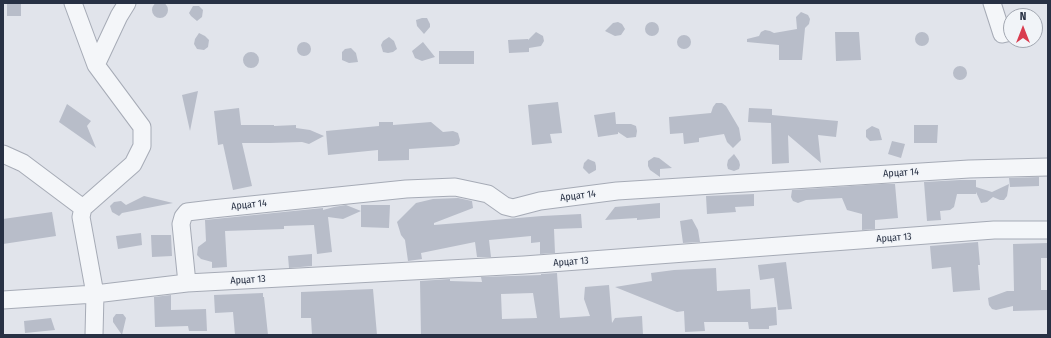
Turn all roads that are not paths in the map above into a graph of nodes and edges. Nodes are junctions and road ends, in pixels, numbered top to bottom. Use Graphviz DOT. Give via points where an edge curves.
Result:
graph roads {
  1 [pos="73,3"];
  2 [pos="127,3"];
  3 [pos="992,3"];
  4 [pos="1003,34"];
  5 [pos="96,65"];
  6 [pos="3,154"];
  7 [pos="1048,167"];
  8 [pos="83,208"];
  9 [pos="1048,230"];
  10 [pos="187,283"];
  11 [pos="95,294"];
  12 [pos="3,300"];
  13 [pos="94,335"];
  1 -- 5 [label="street"];
  2 -- 5 [label="street"];
  3 -- 4 [label="street"];
  5 -- 8 [label="street" via="142,127 142,146 133,164"];
  6 -- 8 [label="street" via="23,163"];
  7 -- 10 [label="street, Арцат 14" via="961,169 625,191 540,201 513,208 505,206 488,194 455,187 406,189 188,212 181,224"];
  8 -- 11 [label="street" via="81,217"];
  9 -- 10 [label="street, Арцат 13" via="994,230 524,265"];
  10 -- 11 [label="street, Арцат 13"];
  11 -- 12 [label="street, Арцат 13"];
  11 -- 13 [label="street"];
}
